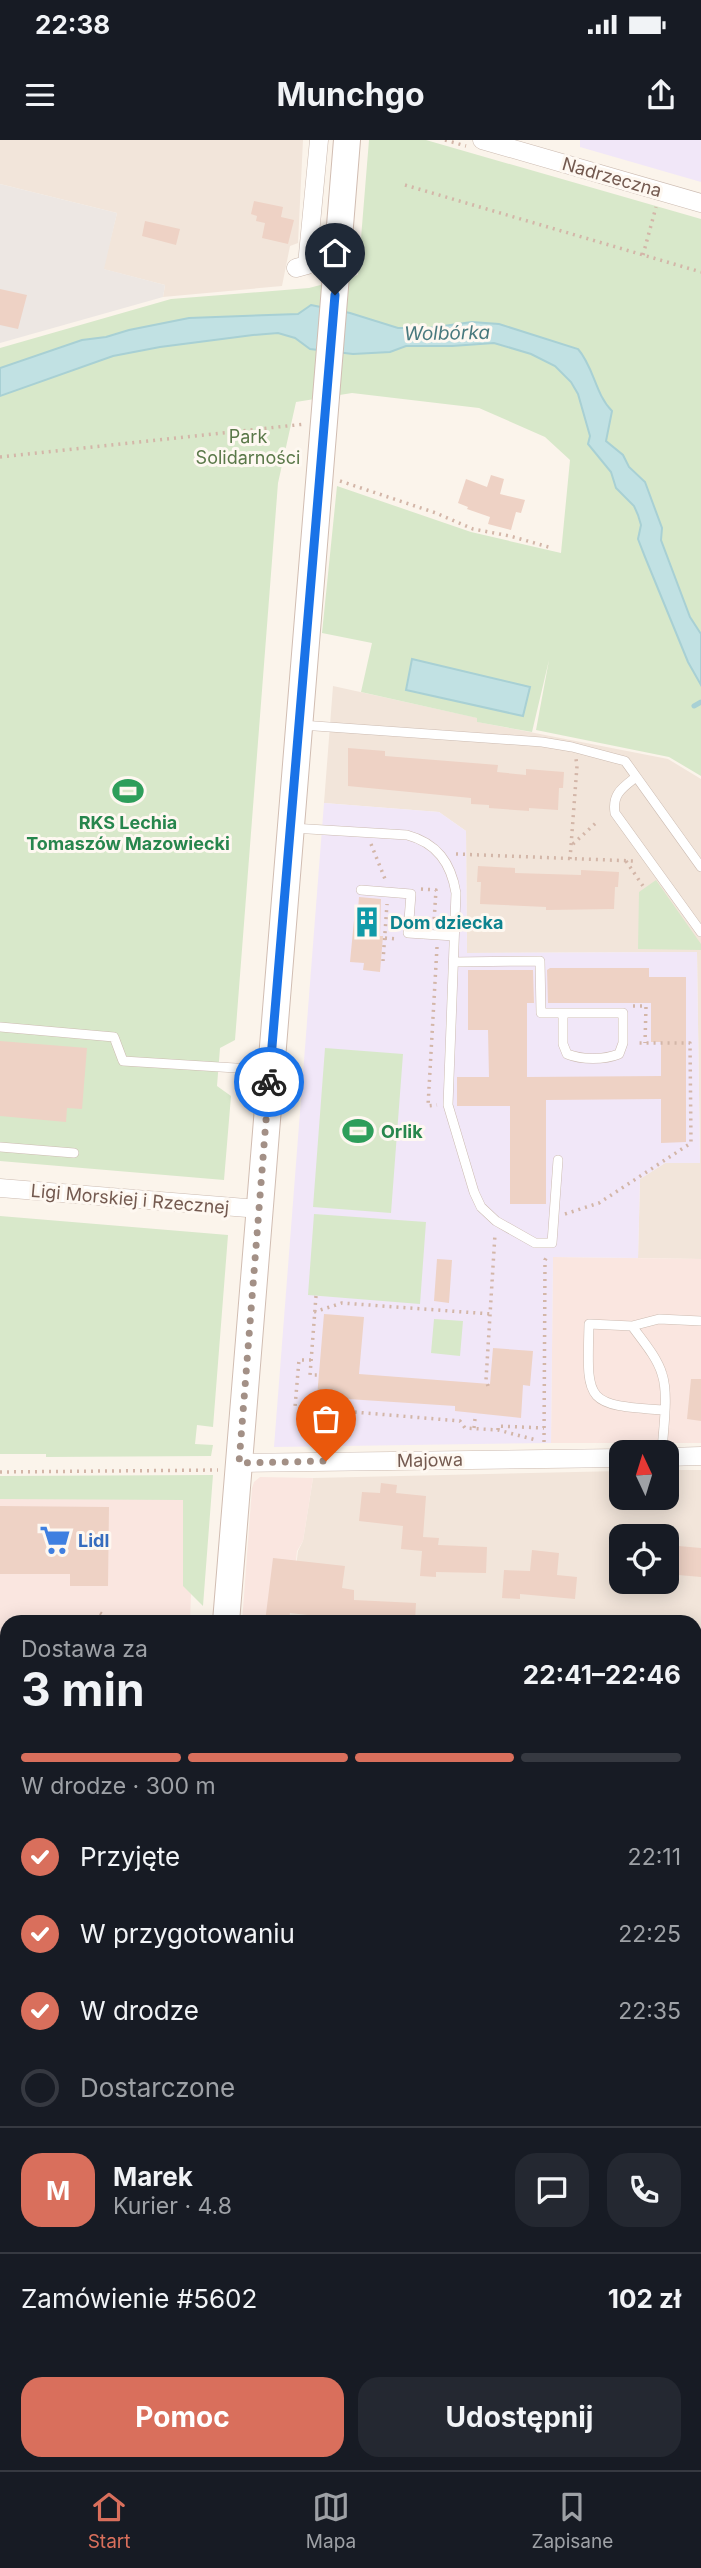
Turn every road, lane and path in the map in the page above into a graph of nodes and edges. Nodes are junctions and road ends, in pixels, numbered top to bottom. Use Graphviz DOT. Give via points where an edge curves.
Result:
graph roads {
  1 [pos="318,140"];
  2 [pos="347,140"];
  3 [pos="482,140"];
  4 [pos="405,186"];
  5 [pos="701,203"];
  6 [pos="656,206"];
  7 [pos="643,255"];
  8 [pos="296,268"];
  9 [pos="701,272"];
  10 [pos="310,423"];
  11 [pos="0,457"];
  12 [pos="320,477"];
  13 [pos="552,548"];
  14 [pos="299,725"];
  15 [pos="573,757"];
  16 [pos="636,777"];
  17 [pos="597,821"];
  18 [pos="290,828"];
  19 [pos="571,845"];
  20 [pos="440,854"];
  21 [pos="570,859"];
  22 [pos="626,861"];
  23 [pos="650,862"];
  24 [pos="701,867"];
  25 [pos="643,886"];
  26 [pos="360,890"];
  27 [pos="701,932"];
  28 [pos="454,936"];
  29 [pos="385,938"];
  30 [pos="398,939"];
  31 [pos="437,942"];
  32 [pos="454,961"];
  33 [pos="563,1013"];
  34 [pos="0,1027"];
  35 [pos="623,1043"];
  36 [pos="270,1070"];
  37 [pos="448,1105"];
  38 [pos="0,1147"];
  39 [pos="74,1153"];
  40 [pos="558,1160"];
  41 [pos="0,1188"];
  42 [pos="259,1209"];
  43 [pos="560,1218"];
  44 [pos="496,1221"];
  45 [pos="552,1253"];
  46 [pos="316,1296"];
  47 [pos="314,1312"];
  48 [pos="491,1314"];
  49 [pos="701,1321"];
  50 [pos="632,1326"];
  51 [pos="311,1360"];
  52 [pos="319,1375"];
  53 [pos="488,1385"];
  54 [pos="337,1398"];
  55 [pos="335,1410"];
  56 [pos="663,1410"];
  57 [pos="475,1419"];
  58 [pos="474,1428"];
  59 [pos="544,1428"];
  60 [pos="498,1430"];
  61 [pos="664,1440"];
  62 [pos="544,1441"];
  63 [pos="332,1446"];
  64 [pos="543,1448"];
  65 [pos="609,1452"];
  66 [pos="679,1454"];
  67 [pos="701,1456"];
  68 [pos="228,1466"];
  69 [pos="0,1472"];
  70 [pos="100,1613"];
  71 [pos="103,1615"];
  72 [pos="226,1615"];
  1 -- 8 [label="street" via="307,265"];
  2 -- 12 [label="street"];
  3 -- 5 [label="street, Nadrzeczna"];
  4 -- 7 [label="path"];
  6 -- 7 [label="path"];
  7 -- 9 [label="path"];
  10 -- 11 [label="path"];
  12 -- 13 [label="path" via="357,485 473,529"];
  12 -- 14 [label="street"];
  14 -- 16 [label="lane" via="542,742 625,761"];
  14 -- 18 [label="street"];
  15 -- 19 [label="path" via="577,766"];
  16 -- 23 [label="lane" via="616,793 613,803 615,813"];
  16 -- 24 [label="lane"];
  17 -- 19 [label="path"];
  18 -- 20 [label="lane" via="407,835"];
  18 -- 36 [label="street"];
  19 -- 21 [label="path"];
  20 -- 21 [label="path"];
  20 -- 28 [label="lane" via="453,876 456,893"];
  21 -- 22 [label="path"];
  22 -- 23 [label="path"];
  22 -- 25 [label="path"];
  23 -- 27 [label="lane"];
  26 -- 28 [label="lane" via="411,894 408,933"];
  28 -- 32 [label="lane"];
  29 -- 30 [label="path"];
  31 -- 37 [label="path" via="428,1106"];
  32 -- 33 [label="lane" via="540,961 541,1013"];
  32 -- 37 [label="lane"];
  33 -- 35 [label="lane" via="623,1013"];
  33 -- 35 [label="lane" via="567,1054 610,1058 619,1054"];
  34 -- 36 [label="lane" via="114,1037 123,1061"];
  35 -- 43 [label="path" via="690,1043 691,1143 599,1203"];
  36 -- 42 [label="street"];
  37 -- 44 [label="lane" via="474,1192"];
  38 -- 39 [label="lane"];
  40 -- 44 [label="lane" via="552,1243 536,1243"];
  41 -- 42 [label="street, Ligi Morskiej i Rzecznej"];
  42 -- 68 [label="street"];
  44 -- 48 [label="path"];
  45 -- 59 [label="path" via="545,1260"];
  46 -- 47 [label="path"];
  47 -- 48 [label="path" via="341,1303"];
  47 -- 51 [label="path"];
  48 -- 53 [label="path"];
  49 -- 50 [label="lane" via="659,1319"];
  50 -- 56 [label="lane" via="662,1371"];
  50 -- 56 [label="lane" via="589,1324 591,1388 601,1401 616,1407"];
  51 -- 52 [label="path" via="310,1375"];
  51 -- 55 [label="path" via="299,1360 295,1407"];
  54 -- 55 [label="path"];
  55 -- 58 [label="path" via="460,1421 465,1428"];
  55 -- 63 [label="path"];
  56 -- 61 [label="lane"];
  57 -- 58 [label="path"];
  58 -- 60 [label="path"];
  59 -- 60 [label="path" via="498,1426"];
  59 -- 62 [label="path"];
  60 -- 62 [label="path"];
  62 -- 64 [label="path"];
  65 -- 68 [label="street, Majowa"];
  66 -- 67 [label="street"];
  68 -- 69 [label="path"];
  68 -- 72 [label="street"];
  70 -- 71 [label="path"];
}
